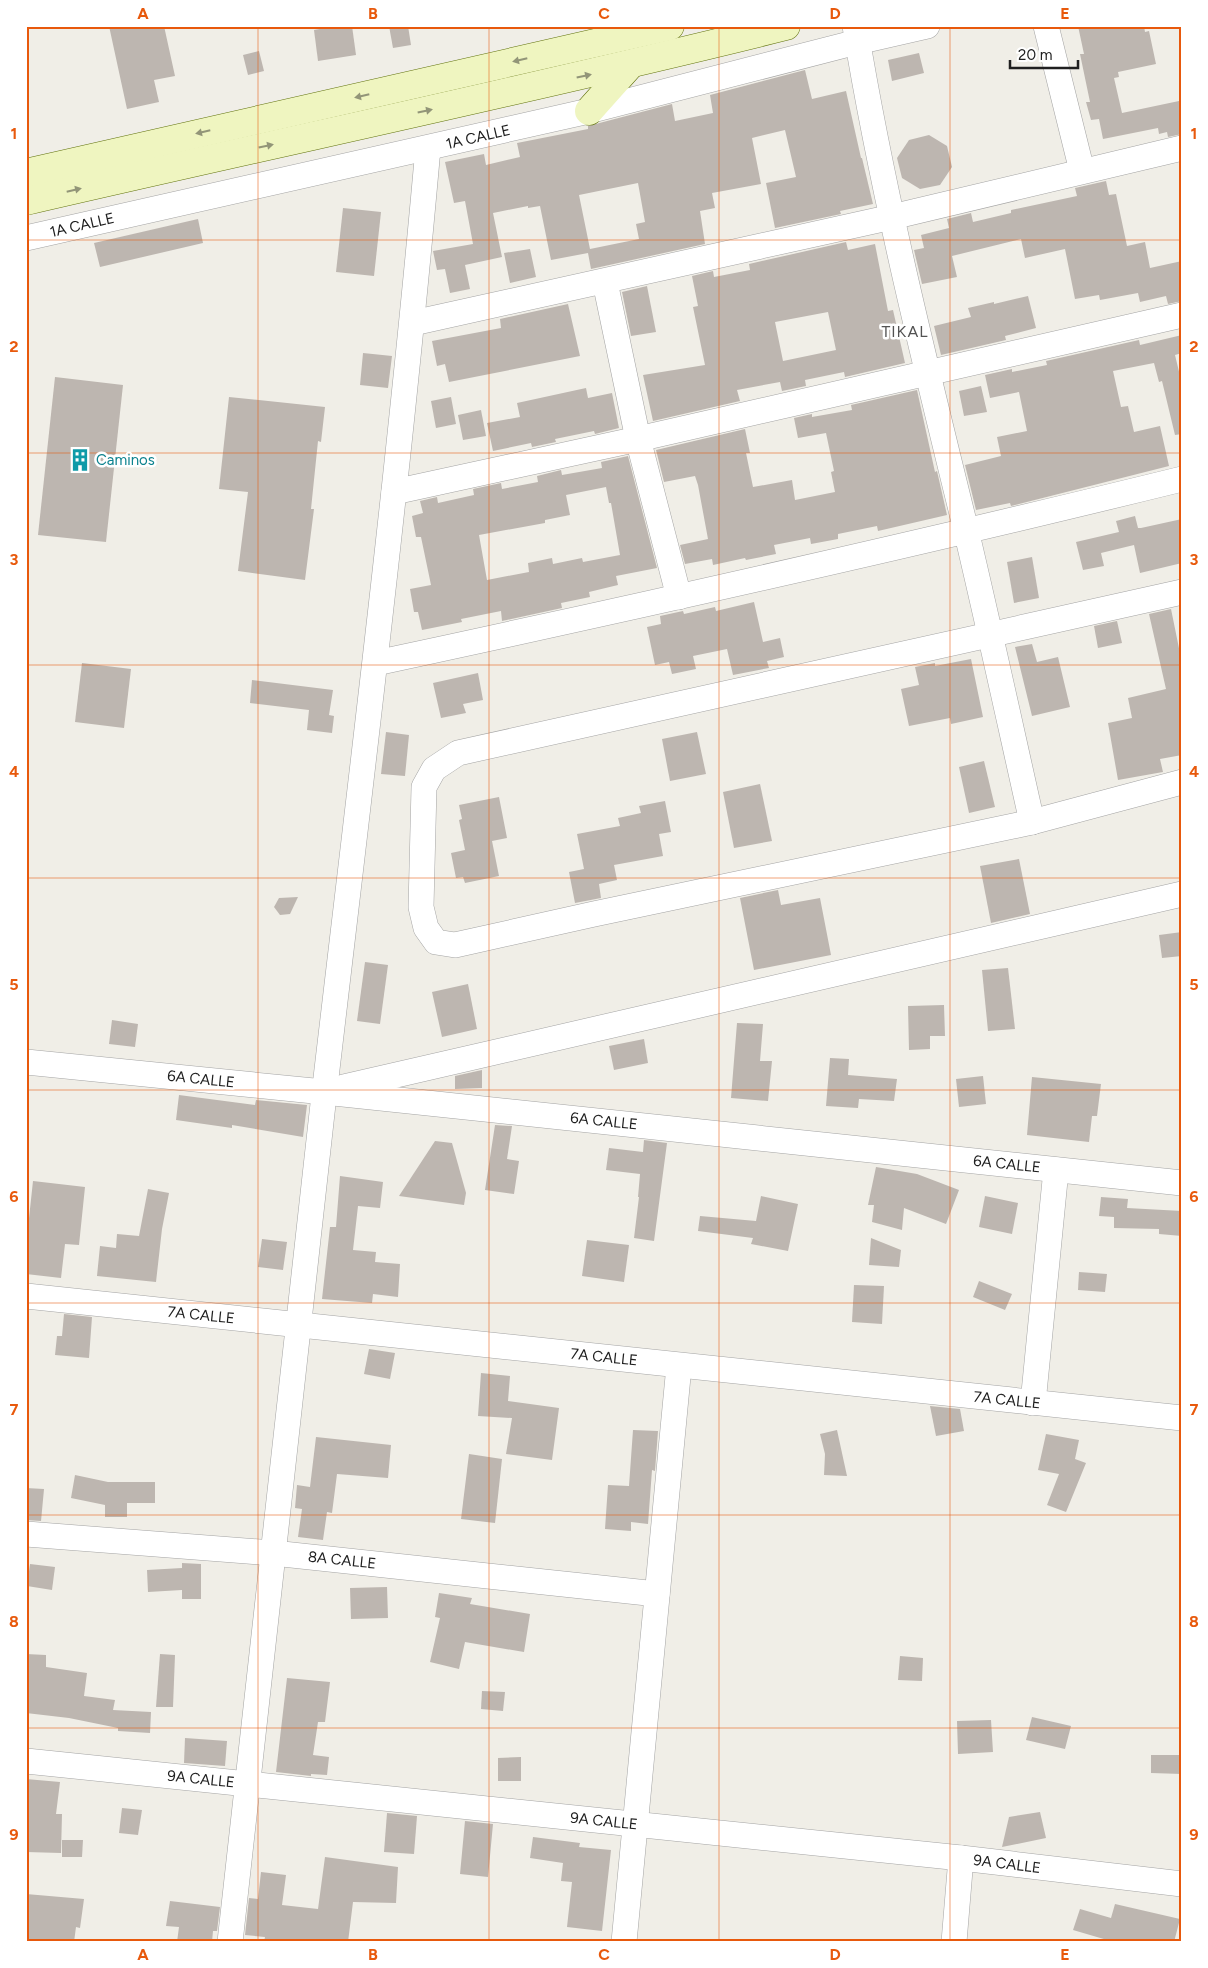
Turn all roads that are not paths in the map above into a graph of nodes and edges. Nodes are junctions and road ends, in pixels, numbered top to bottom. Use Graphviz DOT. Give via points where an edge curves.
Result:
graph roads {
  1 [pos="670,26"];
  2 [pos="786,26"];
  3 [pos="927,26"];
  4 [pos="1046,26"];
  5 [pos="856,34"];
  6 [pos="689,38"];
  7 [pos="630,65"];
  8 [pos="589,111"];
  9 [pos="229,126"];
  10 [pos="428,148"];
  11 [pos="1182,148"];
  12 [pos="235,153"];
  13 [pos="1082,171"];
  14 [pos="26,173"];
  15 [pos="26,201"];
  16 [pos="892,217"];
  17 [pos="26,238"];
  18 [pos="605,282"];
  19 [pos="1182,316"];
  20 [pos="413,323"];
  21 [pos="926,374"];
  22 [pos="638,439"];
  23 [pos="1182,479"];
  24 [pos="394,492"];
  25 [pos="966,532"];
  26 [pos="1182,592"];
  27 [pos="679,598"];
  28 [pos="990,634"];
  29 [pos="376,663"];
  30 [pos="1182,782"];
  31 [pos="1032,822"];
  32 [pos="1182,894"];
  33 [pos="26,1062"];
  34 [pos="324,1092"];
  35 [pos="1056,1170"];
  36 [pos="1182,1183"];
  37 [pos="26,1296"];
  38 [pos="298,1325"];
  39 [pos="679,1366"];
  40 [pos="1033,1403"];
  41 [pos="1182,1418"];
  42 [pos="26,1534"];
  43 [pos="273,1553"];
  44 [pos="657,1594"];
  45 [pos="26,1761"];
  46 [pos="248,1784"];
  47 [pos="635,1824"];
  48 [pos="961,1858"];
  49 [pos="1182,1884"];
  50 [pos="230,1942"];
  51 [pos="624,1942"];
  52 [pos="954,1942"];
  1 -- 9 [label="main road, one-way"];
  2 -- 6 [label="main road"];
  3 -- 5 [label="street, 1A CALLE"];
  4 -- 13 [label="street"];
  5 -- 8 [label="street, 1A CALLE"];
  5 -- 16 [label="street"];
  6 -- 7 [label="main road"];
  7 -- 8 [label="main road"];
  12 -- 7 [label="main road, one-way"];
  8 -- 10 [label="street, 1A CALLE"];
  9 -- 12 [label="main road"];
  9 -- 14 [label="main road, one-way"];
  10 -- 17 [label="street, 1A CALLE"];
  10 -- 20 [label="street"];
  11 -- 13 [label="street"];
  15 -- 12 [label="main road, one-way"];
  13 -- 16 [label="street"];
  16 -- 18 [label="street"];
  16 -- 21 [label="street"];
  18 -- 20 [label="street"];
  18 -- 22 [label="street"];
  19 -- 21 [label="street"];
  20 -- 24 [label="street"];
  21 -- 22 [label="street"];
  21 -- 25 [label="street"];
  22 -- 24 [label="street"];
  22 -- 27 [label="street"];
  23 -- 25 [label="street"];
  24 -- 29 [label="street"];
  25 -- 27 [label="street"];
  25 -- 28 [label="street"];
  26 -- 28 [label="street"];
  27 -- 29 [label="street"];
  28 -- 31 [label="street"];
  28 -- 31 [label="street" via="458,753 434,769 424,787 421,907 426,928 436,942 455,945"];
  29 -- 34 [label="street"];
  30 -- 31 [label="street"];
  32 -- 34 [label="street"];
  33 -- 34 [label="street, 6A CALLE"];
  34 -- 35 [label="street, 6A CALLE"];
  34 -- 38 [label="street"];
  35 -- 36 [label="street, 6A CALLE"];
  35 -- 40 [label="street"];
  37 -- 38 [label="street, 7A CALLE"];
  38 -- 39 [label="street, 7A CALLE"];
  38 -- 43 [label="street"];
  39 -- 40 [label="street, 7A CALLE"];
  39 -- 44 [label="street"];
  40 -- 41 [label="street, 7A CALLE"];
  42 -- 43 [label="street, 8A CALLE"];
  43 -- 44 [label="street, 8A CALLE"];
  43 -- 46 [label="street"];
  44 -- 47 [label="street"];
  45 -- 46 [label="street, 9A CALLE"];
  46 -- 47 [label="street, 9A CALLE"];
  46 -- 50 [label="street"];
  47 -- 48 [label="street, 9A CALLE"];
  47 -- 51 [label="street"];
  48 -- 49 [label="street, 9A CALLE"];
  48 -- 52 [label="street"];
}
